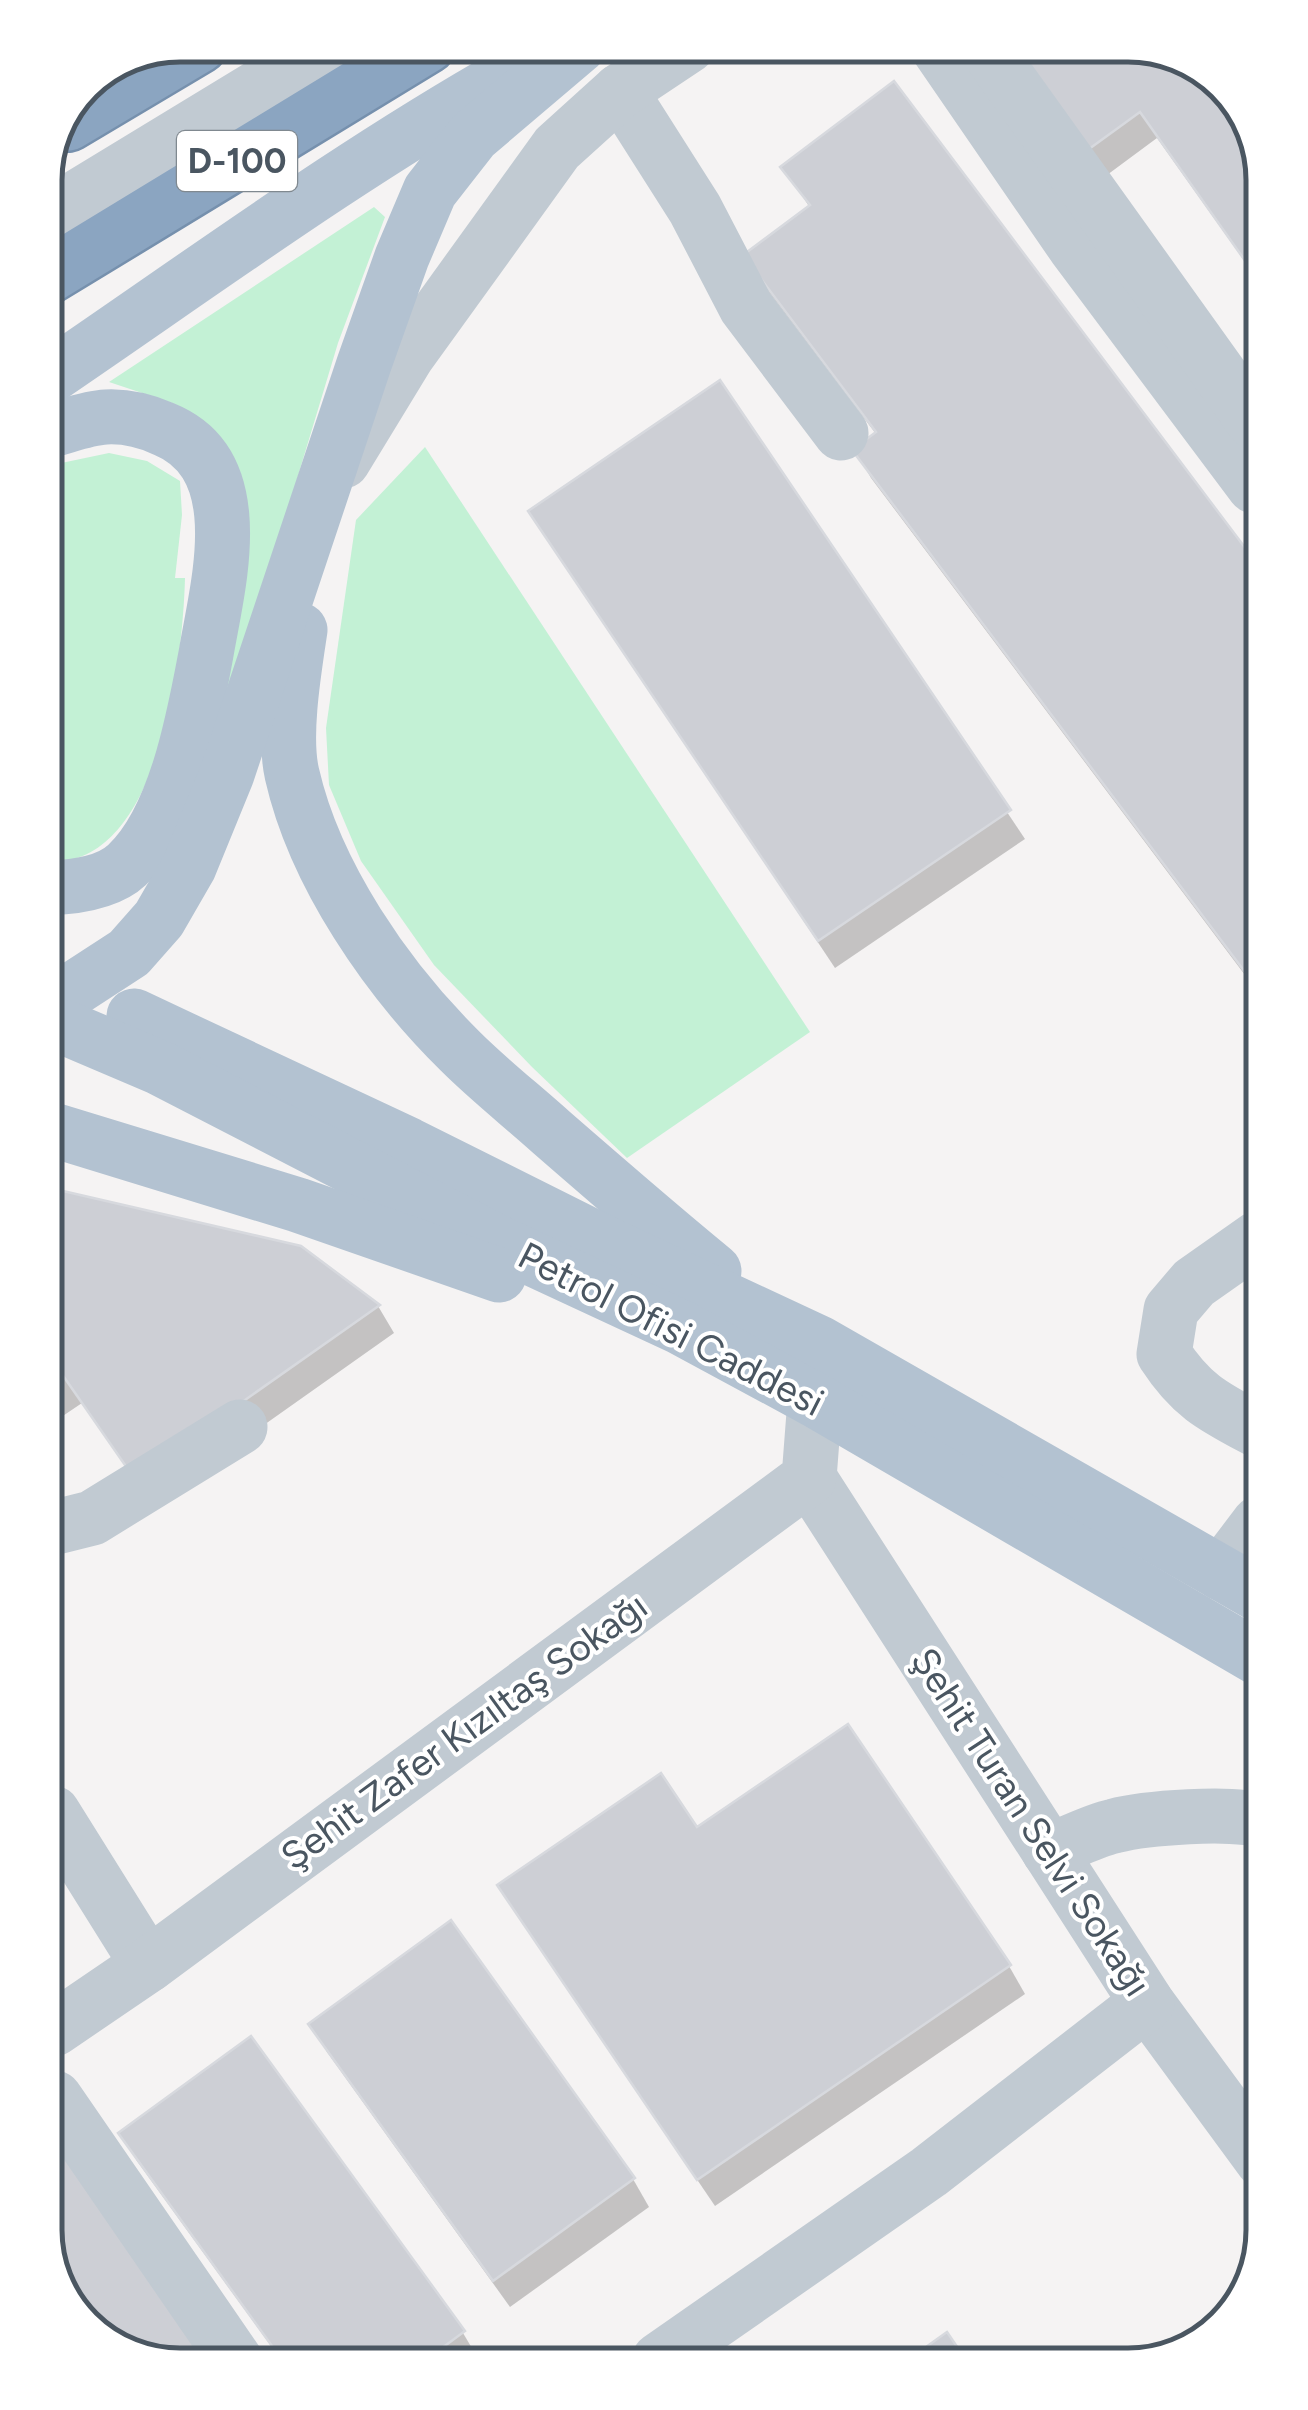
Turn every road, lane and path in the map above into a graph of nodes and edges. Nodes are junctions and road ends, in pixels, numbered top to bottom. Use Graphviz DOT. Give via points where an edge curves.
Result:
graph roads {
  1 [pos="300,62"];
  2 [pos="399,62"];
  3 [pos="531,62"];
  4 [pos="560,62"];
  5 [pos="663,63"];
  6 [pos="948,63"];
  7 [pos="997,63"];
  8 [pos="167,64"];
  9 [pos="620,91"];
  10 [pos="85,112"];
  11 [pos="63,206"];
  12 [pos="63,267"];
  13 [pos="63,368"];
  14 [pos="1246,411"];
  15 [pos="63,428"];
  16 [pos="841,433"];
  17 [pos="1246,475"];
  18 [pos="320,498"];
  19 [pos="63,887"];
  20 [pos="118,1009"];
  21 [pos="63,1013"];
  22 [pos="63,1019"];
  23 [pos="63,1133"];
  24 [pos="1246,1246"];
  25 [pos="680,1327"];
  26 [pos="820,1343"];
  27 [pos="816,1400"];
  28 [pos="1246,1423"];
  29 [pos="240,1427"];
  30 [pos="809,1478"];
  31 [pos="62,1525"];
  32 [pos="1240,1584"];
  33 [pos="1246,1651"];
  34 [pos="1246,1817"];
  35 [pos="62,1829"];
  36 [pos="1049,1851"];
  37 [pos="148,1964"];
  38 [pos="1146,2002"];
  39 [pos="62,2022"];
  40 [pos="62,2108"];
  41 [pos="1246,2138"];
  42 [pos="226,2347"];
  43 [pos="676,2348"];
  1 -- 11 [label="street"];
  2 -- 12 [label="highway, D-100"];
  3 -- 13 [label="main road" via="444,111"];
  4 -- 18 [label="main road" via="474,136 430,192"];
  5 -- 9 [label="street"];
  6 -- 17 [label="street" via="1074,247"];
  7 -- 14 [label="street"];
  8 -- 10 [label="highway"];
  9 -- 16 [label="street" via="695,209 746,307"];
  9 -- 18 [label="street" via="556,148 406,356"];
  15 -- 19 [label="main road" via="105,417 144,420 183,437 216,484 223,513 220,577 190,737 164,806 124,868"];
  18 -- 21 [label="main road" via="189,867 159,919"];
  18 -- 26 [label="main road" via="293,676 291,770 342,900 459,1050 687,1249"];
  20 -- 26 [label="main road, Petrol Ofisi Caddesi"];
  22 -- 25 [label="main road, Petrol Ofisi Caddesi" via="501,1244"];
  23 -- 25 [label="main road" via="488,1272"];
  24 -- 28 [label="street" via="1194,1283 1171,1310 1164,1354 1185,1386"];
  25 -- 27 [label="main road, Petrol Ofisi Caddesi"];
  26 -- 32 [label="main road, Petrol Ofisi Caddesi"];
  27 -- 30 [label="street"];
  27 -- 33 [label="main road, Petrol Ofisi Caddesi"];
  29 -- 31 [label="street" via="92,1518"];
  30 -- 36 [label="street, Şehit Turan Selvi Sokağı"];
  30 -- 37 [label="street, Şehit Zafer Kızıltaş Sokağı"];
  34 -- 36 [label="street" via="1115,1825"];
  35 -- 37 [label="street"];
  36 -- 38 [label="street, Şehit Turan Selvi Sokağı"];
  37 -- 39 [label="street, Şehit Zafer Kızıltaş Sokağı"];
  38 -- 41 [label="street, Şehit Turan Selvi Sokağı"];
  38 -- 43 [label="street" via="929,2172"];
  40 -- 42 [label="street"];
}
